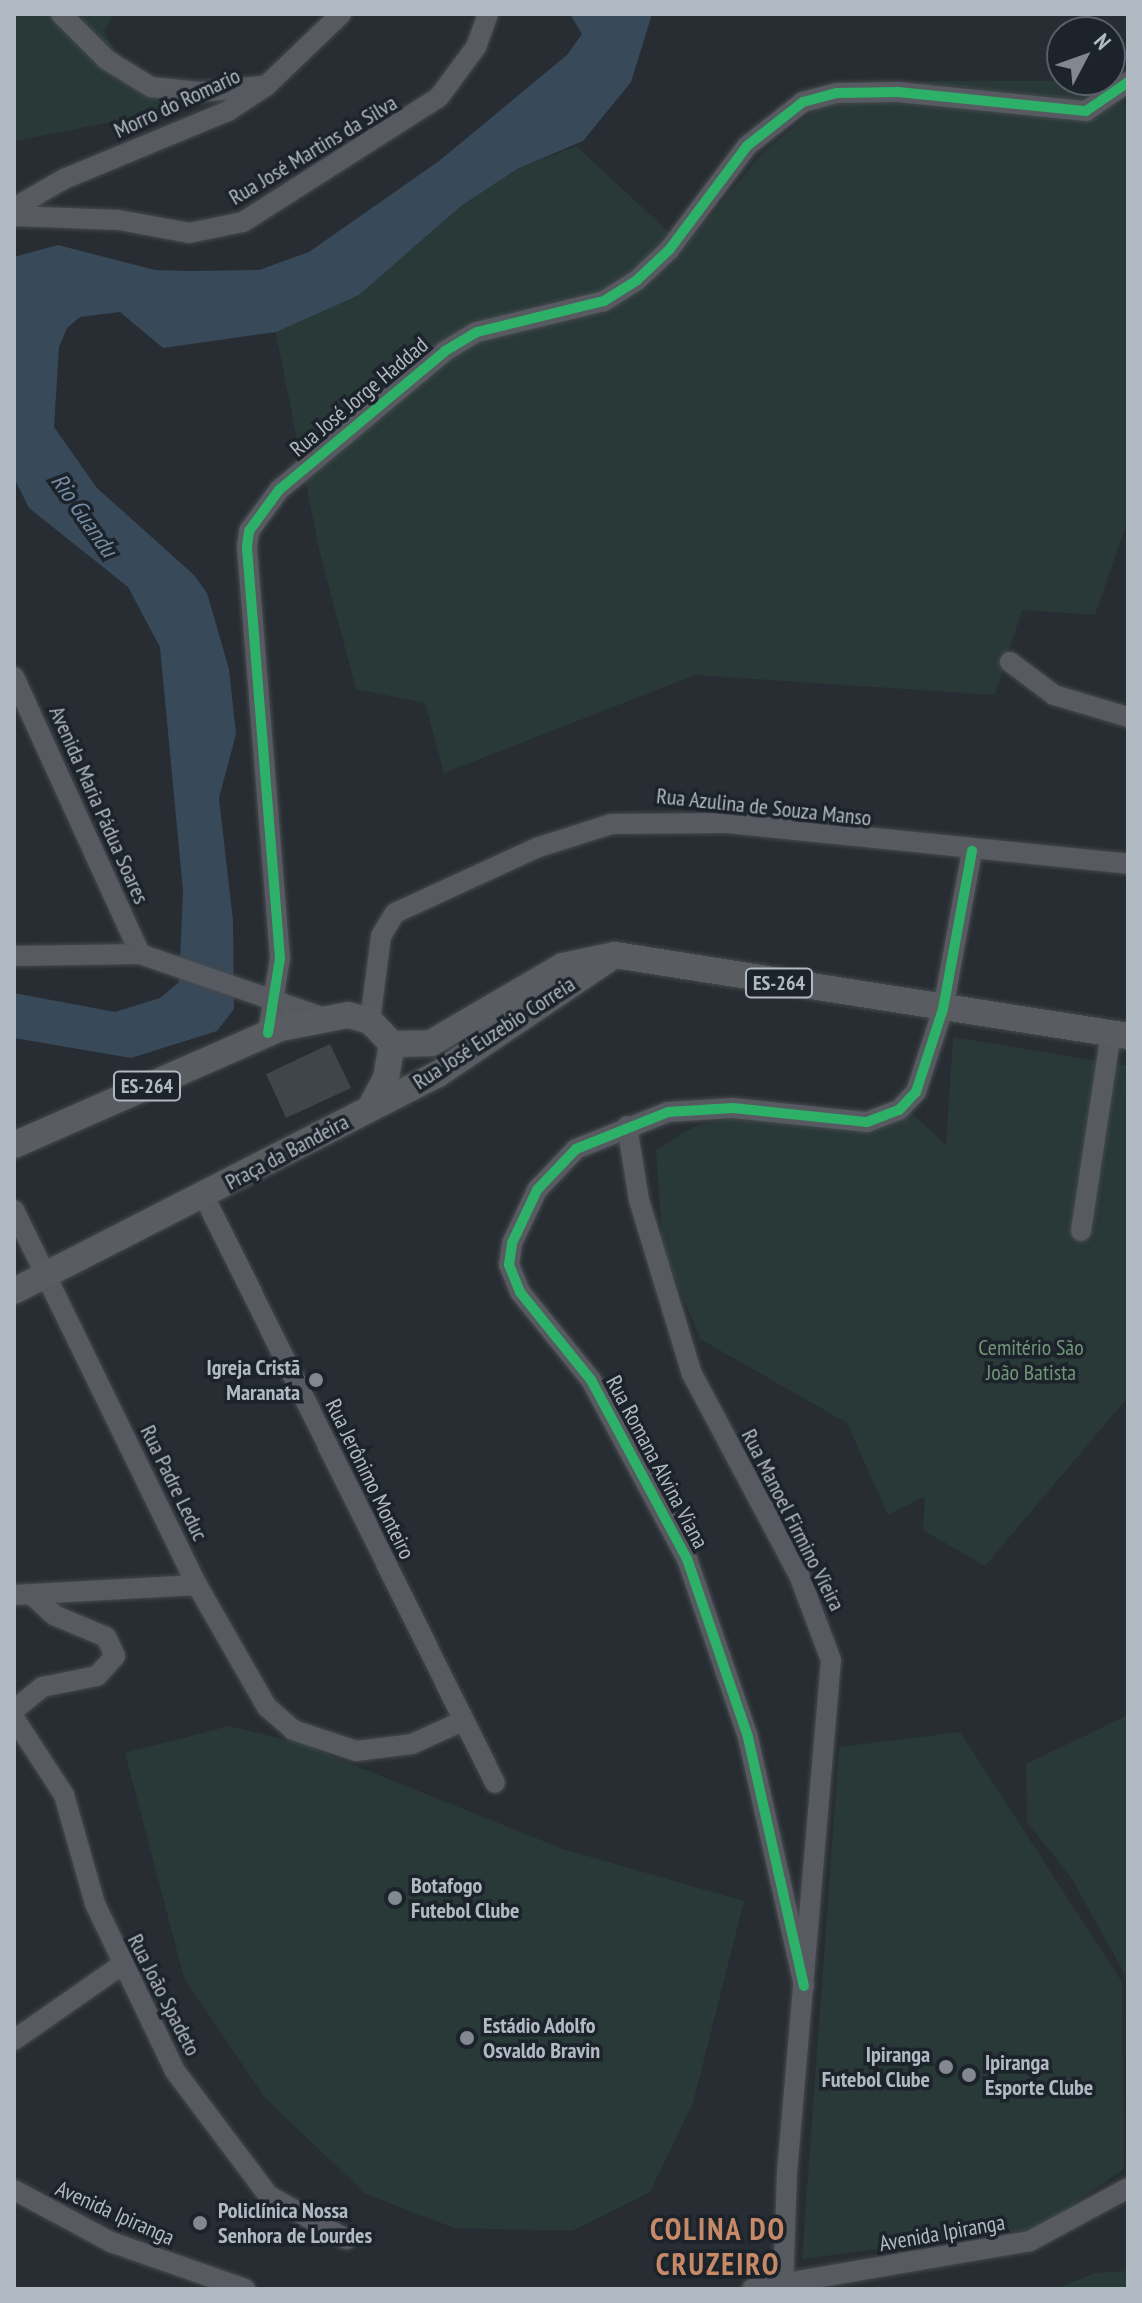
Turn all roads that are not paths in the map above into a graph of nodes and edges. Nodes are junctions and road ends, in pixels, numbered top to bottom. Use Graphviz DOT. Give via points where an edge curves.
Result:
graph roads {
  1 [pos="61,14"];
  2 [pos="341,14"];
  3 [pos="488,14"];
  4 [pos="1128,82"];
  5 [pos="266,86"];
  6 [pos="14,208"];
  7 [pos="14,216"];
  8 [pos="1010,662"];
  9 [pos="14,677"];
  10 [pos="1128,717"];
  11 [pos="972,851"];
  12 [pos="1128,864"];
  13 [pos="140,954"];
  14 [pos="615,955"];
  15 [pos="14,956"];
  16 [pos="943,1009"];
  17 [pos="370,1021"];
  18 [pos="275,1022"];
  19 [pos="1120,1034"];
  20 [pos="392,1044"];
  21 [pos="370,1108"];
  22 [pos="627,1126"];
  23 [pos="14,1145"];
  24 [pos="204,1196"];
  25 [pos="14,1210"];
  26 [pos="1081,1231"];
  27 [pos="47,1276"];
  28 [pos="14,1291"];
  29 [pos="197,1585"];
  30 [pos="19,1596"];
  31 [pos="14,1710"];
  32 [pos="14,1718"];
  33 [pos="463,1721"];
  34 [pos="495,1783"];
  35 [pos="120,1966"];
  36 [pos="804,1986"];
  37 [pos="14,2040"];
  38 [pos="1128,2188"];
  39 [pos="14,2190"];
  40 [pos="346,2239"];
  41 [pos="782,2286"];
  42 [pos="245,2289"];
  43 [pos="752,2289"];
  1 -- 5 [label="street" via="107,60 151,87 200,92"];
  2 -- 5 [label="street, Morro do Romario"];
  3 -- 7 [label="street, Rua José Martins da Silva" via="460,72 421,112 229,228 181,233 119,220"];
  4 -- 18 [label="street, Rua José Jorge Haddad" via="1086,111 898,92 837,93 803,102 747,146 669,250 637,280 604,301 477,332 445,351 279,490 249,531 247,546 280,958"];
  5 -- 6 [label="street, Morro do Romario" via="228,111 64,179"];
  8 -- 10 [label="street" via="1054,695"];
  9 -- 13 [label="street, Avenida Maria Pádua Soares"];
  11 -- 12 [label="street, Rua Azulina de Souza Manso"];
  11 -- 16 [label="street, Rua Romana Alvina Viana"];
  11 -- 17 [label="street, Rua Azulina de Souza Manso" via="727,823 611,824 536,848 395,913 381,936"];
  13 -- 15 [label="street"];
  13 -- 18 [label="street" via="226,988"];
  14 -- 16 [label="main road, Rua José Euzebio Correia / ES-264"];
  14 -- 20 [label="main road, Rua José Euzebio Correia / ES-264" via="563,966 431,1043"];
  14 -- 21 [label="main road, Rua José Euzebio Correia" via="438,1074"];
  16 -- 19 [label="main road, ES-264"];
  16 -- 22 [label="street, Rua Romana Alvina Viana" via="916,1092 886,1117 832,1121 733,1108 668,1112"];
  17 -- 18 [label="main road, ES-264"];
  17 -- 20 [label="main road"];
  18 -- 23 [label="main road, ES-264"];
  19 -- 26 [label="street"];
  20 -- 21 [label="main road" via="386,1078"];
  21 -- 24 [label="main road, Praça da Bandeira"];
  22 -- 36 [label="street, Rua Manoel Firmino Vieira" via="639,1200 692,1374 799,1575 831,1660"];
  22 -- 36 [label="street, Rua Romana Alvina Viana" via="576,1149 554,1168 518,1222 509,1265 528,1304 591,1380 687,1559 748,1737"];
  24 -- 27 [label="main road, Praça da Bandeira"];
  24 -- 33 [label="street, Rua Jerônimo Monteiro"];
  25 -- 27 [label="street, Rua Padre Leduc"];
  27 -- 28 [label="main road, Praça da Bandeira"];
  27 -- 29 [label="street, Rua Padre Leduc"];
  29 -- 30 [label="street"];
  29 -- 33 [label="street, Rua Padre Leduc" via="267,1707 293,1730 356,1751 412,1744"];
  30 -- 31 [label="street" via="106,1637 115,1656 97,1676 42,1687"];
  32 -- 35 [label="street, Rua João Spadeto" via="64,1795"];
  33 -- 34 [label="street, Rua Jerônimo Monteiro"];
  35 -- 37 [label="street"];
  35 -- 40 [label="street, Rua João Spadeto" via="175,2071 258,2184 279,2203"];
  36 -- 41 [label="street, Rua Manoel Firmino Vieira"];
  38 -- 41 [label="street, Avenida Ipiranga" via="1030,2241"];
  39 -- 42 [label="street, Avenida Ipiranga" via="111,2242"];
  41 -- 43 [label="street, Avenida Ipiranga"];
}
